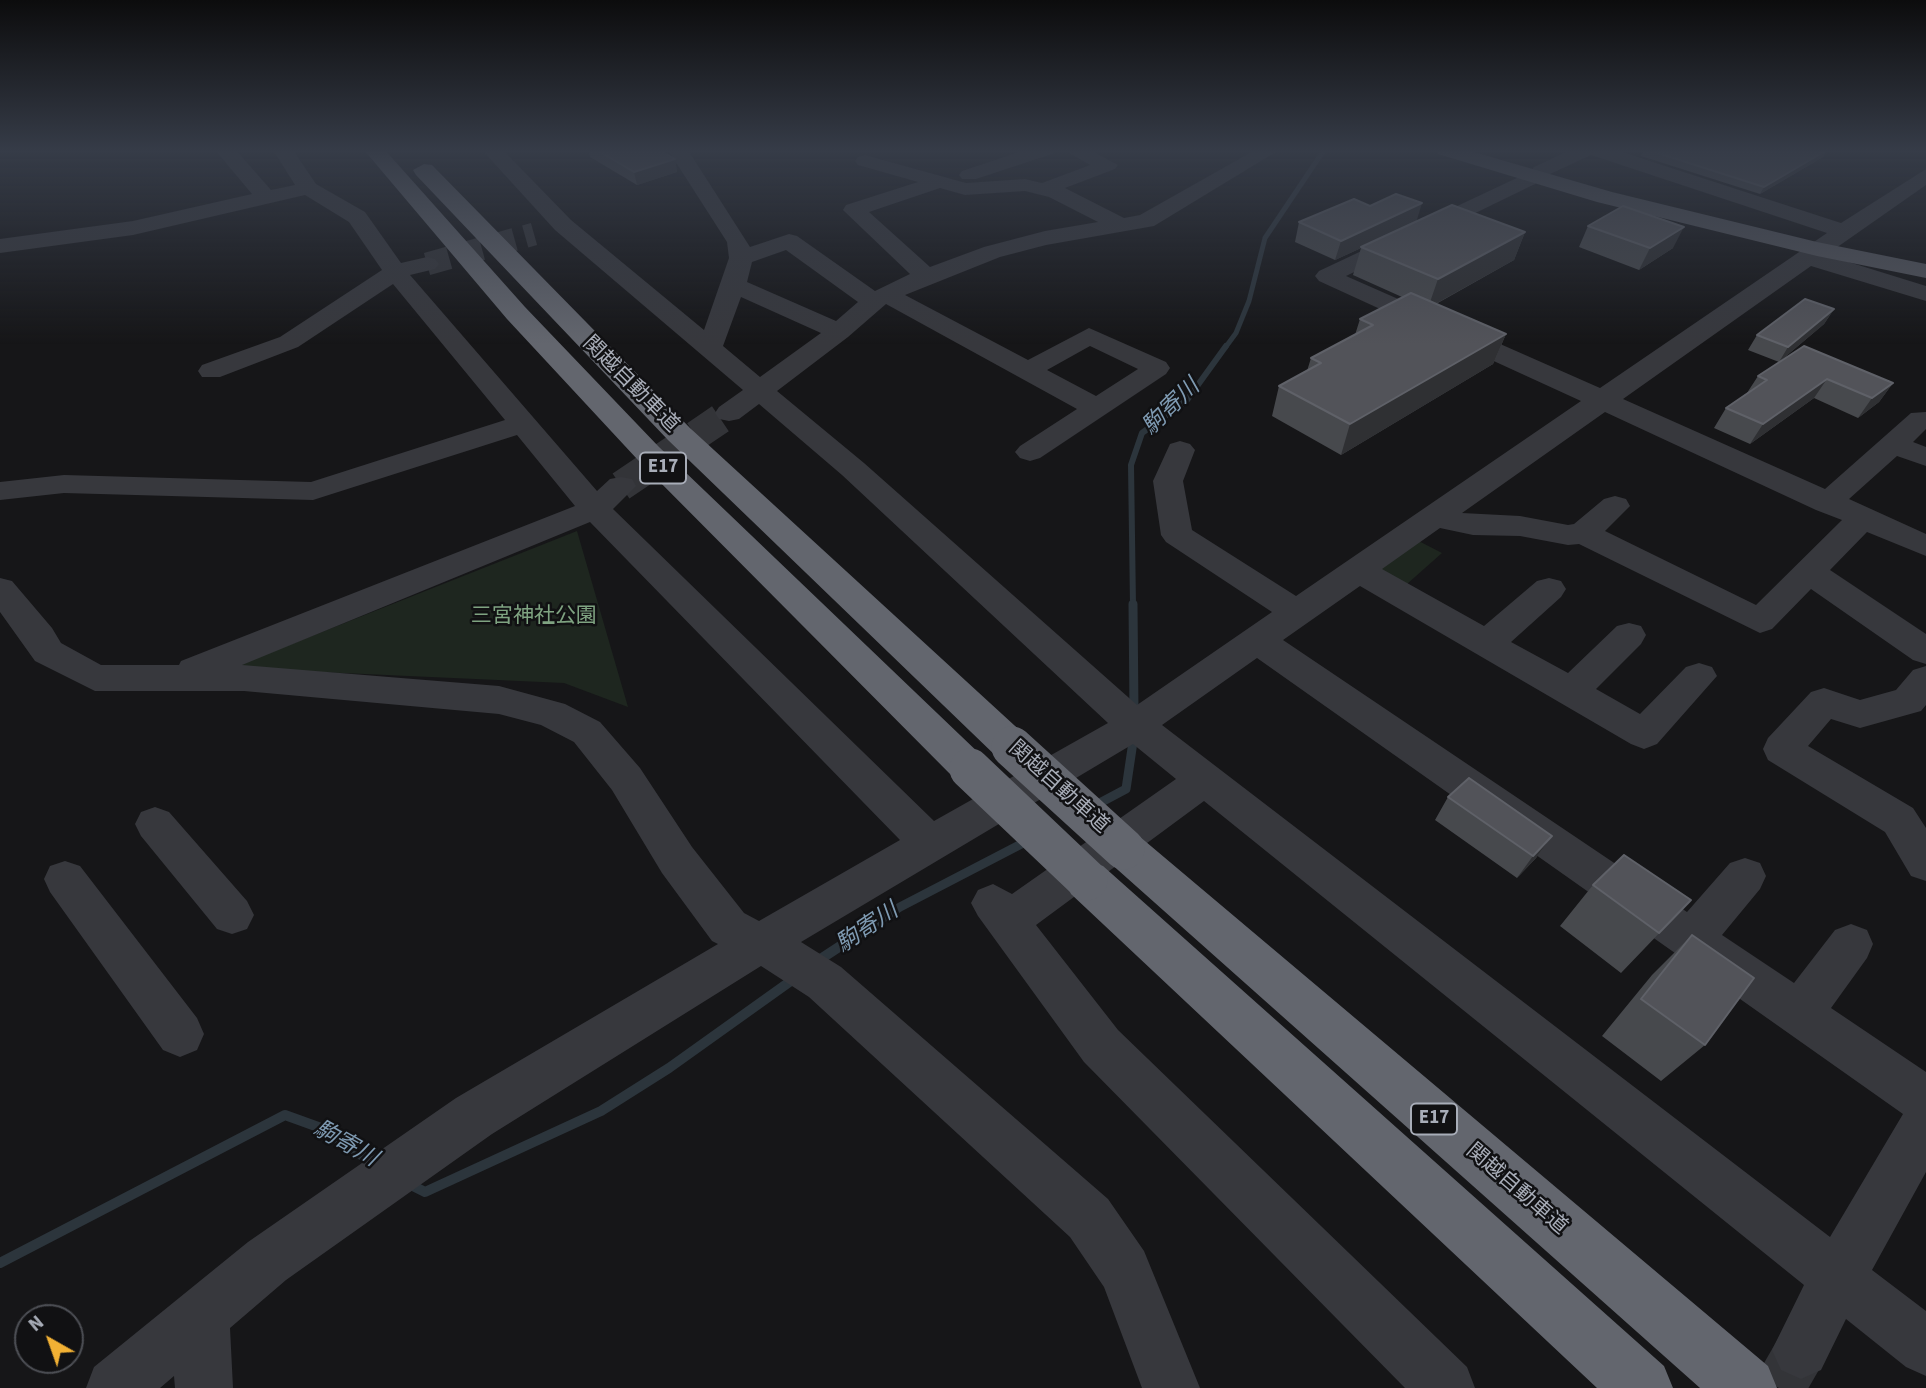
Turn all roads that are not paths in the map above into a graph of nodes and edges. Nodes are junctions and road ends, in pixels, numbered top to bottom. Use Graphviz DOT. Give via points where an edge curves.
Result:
graph roads {
  1 [pos="190,215"];
  2 [pos="352,215"];
  3 [pos="430,215"];
  4 [pos="467,215"];
  5 [pos="543,215"];
  6 [pos="720,215"];
  7 [pos="859,215"];
  8 [pos="1100,215"];
  9 [pos="1157,215"];
  10 [pos="1454,215"];
  11 [pos="1686,215"];
  12 [pos="1697,215"];
  13 [pos="1751,215"];
  14 [pos="1868,215"];
  15 [pos="1122,226"];
  16 [pos="1824,245"];
  17 [pos="0,246"];
  18 [pos="741,258"];
  19 [pos="1926,262"];
  20 [pos="426,264"];
  21 [pos="1926,271"];
  22 [pos="395,272"];
  23 [pos="926,276"];
  24 [pos="734,285"];
  25 [pos="1926,294"];
  26 [pos="881,299"];
  27 [pos="839,332"];
  28 [pos="709,349"];
  29 [pos="1029,370"];
  30 [pos="211,371"];
  31 [pos="758,393"];
  32 [pos="1602,399"];
  33 [pos="1097,408"];
  34 [pos="729,413"];
  35 [pos="1922,422"];
  36 [pos="525,423"];
  37 [pos="1893,444"];
  38 [pos="1180,450"];
  39 [pos="1030,452"];
  40 [pos="1926,457"];
  41 [pos="621,486"];
  42 [pos="0,491"];
  43 [pos="1827,503"];
  44 [pos="1615,506"];
  45 [pos="596,509"];
  46 [pos="1433,517"];
  47 [pos="1862,519"];
  48 [pos="1583,533"];
  49 [pos="1926,547"];
  50 [pos="1358,570"];
  51 [pos="1809,572"];
  52 [pos="0,589"];
  53 [pos="1549,589"];
  54 [pos="1296,612"];
  55 [pos="1629,635"];
  56 [pos="1257,640"];
  57 [pos="1486,643"];
  58 [pos="1926,651"];
  59 [pos="1699,676"];
  60 [pos="173,678"];
  61 [pos="1923,688"];
  62 [pos="1571,692"];
  63 [pos="1135,725"];
  64 [pos="1204,780"];
  65 [pos="155,824"];
  66 [pos="930,844"];
  67 [pos="1926,863"];
  68 [pos="1105,864"];
  69 [pos="1745,876"];
  70 [pos="65,879"];
  71 [pos="232,915"];
  72 [pos="1691,939"];
  73 [pos="1851,944"];
  74 [pos="770,950"];
  75 [pos="1799,1013"];
  76 [pos="180,1034"];
  77 [pos="1926,1101"];
  78 [pos="1926,1123"];
  79 [pos="1836,1279"];
  80 [pos="201,1317"];
  81 [pos="1926,1347"];
  82 [pos="1801,1350"];
  83 [pos="115,1388"];
  84 [pos="204,1388"];
  85 [pos="1171,1388"];
  86 [pos="1446,1388"];
  87 [pos="1642,1388"];
  88 [pos="1746,1388"];
  1 -- 17 [label="street" via="121,230"];
  2 -- 22 [label="street"];
  3 -- 68 [label="highway, 関越自動車道 / E17, bridge" via="648,453 970,769"];
  4 -- 68 [label="highway, 関越自動車道 / E17, bridge" via="679,434 1012,747"];
  5 -- 28 [label="street" via="553,228"];
  6 -- 18 [label="street" via="737,242"];
  7 -- 23 [label="street"];
  8 -- 15 [label="street"];
  9 -- 15 [label="street"];
  10 -- 32 [label="street" via="1327,276"];
  11 -- 16 [label="main road"];
  12 -- 16 [label="main road"];
  13 -- 16 [label="street"];
  14 -- 16 [label="street"];
  15 -- 23 [label="street" via="1045,238"];
  16 -- 19 [label="main road"];
  16 -- 21 [label="main road"];
  16 -- 25 [label="street"];
  16 -- 32 [label="street"];
  18 -- 24 [label="street"];
  18 -- 26 [label="street" via="789,241"];
  20 -- 22 [label="street"];
  22 -- 30 [label="street" via="289,342"];
  22 -- 36 [label="street"];
  23 -- 26 [label="street"];
  24 -- 27 [label="street"];
  24 -- 28 [label="street"];
  26 -- 27 [label="street"];
  26 -- 29 [label="street"];
  27 -- 31 [label="street"];
  28 -- 31 [label="street"];
  29 -- 33 [label="street"];
  29 -- 33 [label="street" via="1089,337 1157,368"];
  31 -- 34 [label="street"];
  31 -- 63 [label="street" via="853,469"];
  32 -- 43 [label="street"];
  32 -- 46 [label="street"];
  33 -- 39 [label="street"];
  35 -- 37 [label="street"];
  36 -- 42 [label="street" via="313,491 64,484"];
  36 -- 45 [label="street"];
  37 -- 40 [label="street"];
  37 -- 43 [label="street"];
  38 -- 54 [label="street" via="1168,481 1177,535"];
  41 -- 45 [label="street"];
  43 -- 47 [label="street"];
  44 -- 48 [label="street"];
  45 -- 60 [label="street"];
  45 -- 66 [label="street"];
  46 -- 48 [label="street" via="1473,525"];
  46 -- 50 [label="street"];
  47 -- 49 [label="street"];
  47 -- 51 [label="street"];
  48 -- 51 [label="street" via="1760,621"];
  50 -- 54 [label="street"];
  50 -- 57 [label="street"];
  51 -- 58 [label="street"];
  52 -- 60 [label="street" via="48,652 94,678"];
  53 -- 57 [label="street"];
  54 -- 56 [label="street"];
  55 -- 62 [label="street"];
  56 -- 63 [label="street"];
  56 -- 72 [label="street"];
  57 -- 62 [label="street"];
  59 -- 62 [label="street" via="1644,734"];
  60 -- 74 [label="street" via="244,678 499,700 552,714 587,732 626,779 727,928"];
  61 -- 67 [label="street" via="1908,701 1860,714 1824,702 1782,749 1899,820"];
  63 -- 64 [label="street"];
  63 -- 66 [label="street"];
  64 -- 79 [label="street"];
  64 -- 86 [label="street" via="1000,913 1101,1045"];
  65 -- 71 [label="street"];
  66 -- 74 [label="street"];
  68 -- 87 [label="highway, 関越自動車道 / E17"];
  68 -- 88 [label="highway, 関越自動車道 / E17"];
  69 -- 72 [label="street"];
  70 -- 76 [label="street"];
  72 -- 75 [label="street"];
  73 -- 75 [label="street"];
  74 -- 80 [label="street" via="474,1115 267,1261"];
  74 -- 85 [label="street" via="825,982 1089,1218 1125,1270"];
  75 -- 77 [label="street"];
  78 -- 79 [label="street"];
  79 -- 81 [label="street"];
  79 -- 82 [label="street"];
  80 -- 83 [label="street"];
  80 -- 84 [label="street"];
}
